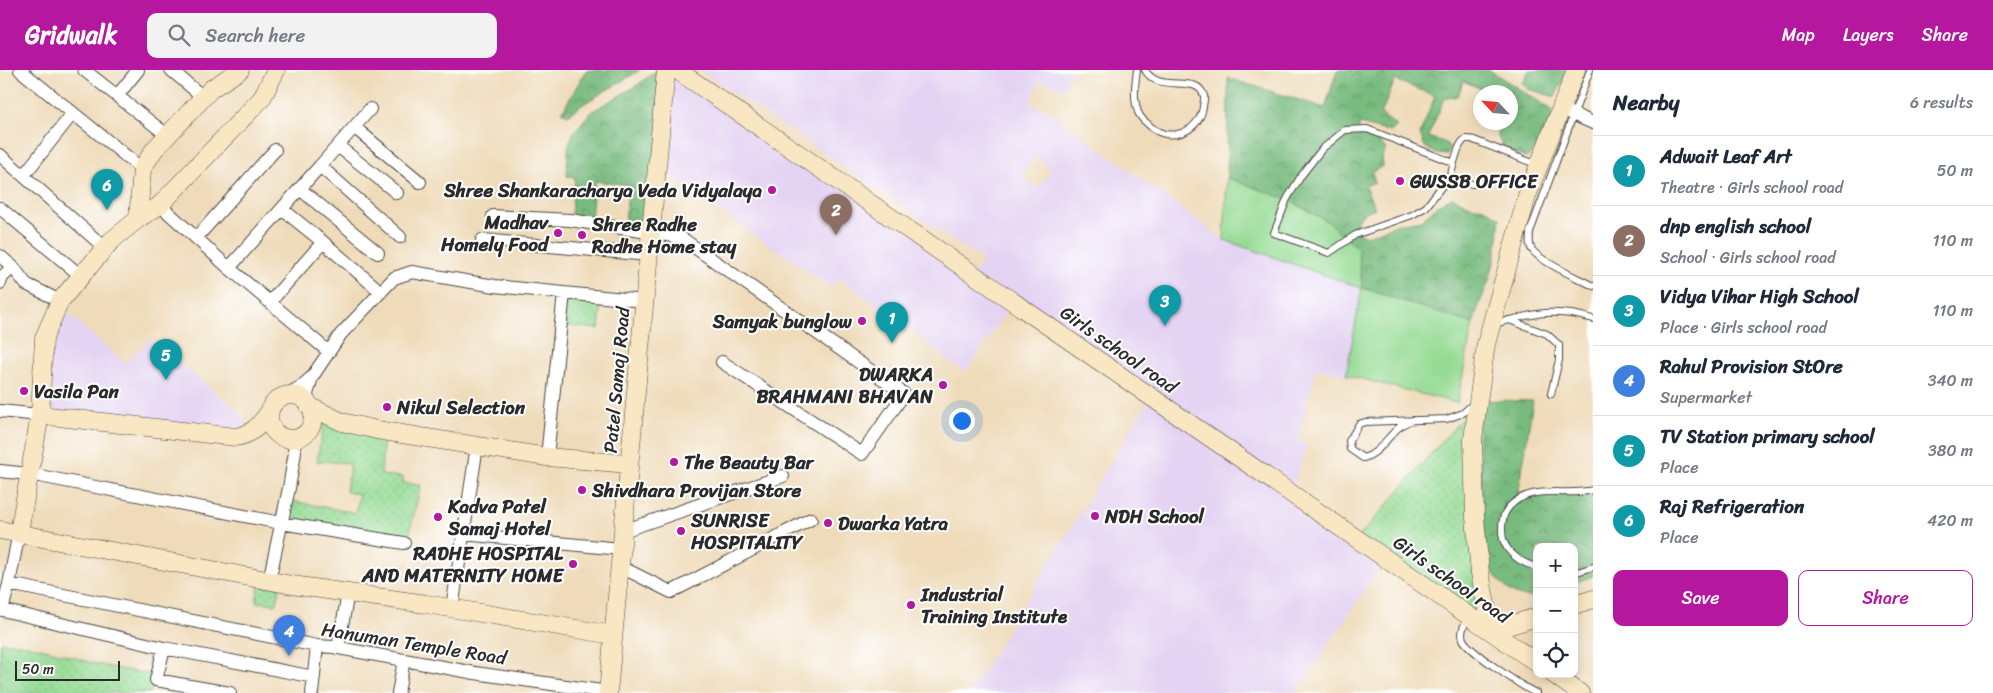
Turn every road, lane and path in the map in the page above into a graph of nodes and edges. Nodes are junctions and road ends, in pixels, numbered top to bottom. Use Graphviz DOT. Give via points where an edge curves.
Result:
graph roads {
  1 [pos="20,70"];
  2 [pos="84,70"];
  3 [pos="138,70"];
  4 [pos="171,70"];
  5 [pos="240,70"];
  6 [pos="276,70"];
  7 [pos="666,70"];
  8 [pos="677,70"];
  9 [pos="1137,70"];
  10 [pos="1145,70"];
  11 [pos="1576,70"];
  12 [pos="1590,70"];
  13 [pos="117,96"];
  14 [pos="203,97"];
  15 [pos="370,109"];
  16 [pos="1567,112"];
  17 [pos="73,113"];
  18 [pos="1593,123"];
  19 [pos="354,127"];
  20 [pos="167,135"];
  21 [pos="338,146"];
  22 [pos="275,150"];
  23 [pos="0,155"];
  24 [pos="1454,163"];
  25 [pos="320,166"];
  26 [pos="1539,166"];
  27 [pos="142,170"];
  28 [pos="1451,174"];
  29 [pos="24,175"];
  30 [pos="420,182"];
  31 [pos="1472,184"];
  32 [pos="300,189"];
  33 [pos="397,194"];
  34 [pos="160,205"];
  35 [pos="0,208"];
  36 [pos="282,209"];
  37 [pos="493,216"];
  38 [pos="138,219"];
  39 [pos="651,232"];
  40 [pos="400,237"];
  41 [pos="196,238"];
  42 [pos="482,240"];
  43 [pos="323,242"];
  44 [pos="105,248"];
  45 [pos="378,253"];
  46 [pos="649,255"];
  47 [pos="0,256"];
  48 [pos="13,267"];
  49 [pos="229,268"];
  50 [pos="81,276"];
  51 [pos="0,283"];
  52 [pos="1593,286"];
  53 [pos="381,292"];
  54 [pos="564,293"];
  55 [pos="60,301"];
  56 [pos="644,301"];
  57 [pos="270,302"];
  58 [pos="1593,319"];
  59 [pos="1509,320"];
  60 [pos="1491,325"];
  61 [pos="329,352"];
  62 [pos="722,362"];
  63 [pos="312,377"];
  64 [pos="1551,394"];
  65 [pos="282,397"];
  66 [pos="1478,400"];
  67 [pos="309,406"];
  68 [pos="0,411"];
  69 [pos="269,412"];
  70 [pos="40,416"];
  71 [pos="1413,420"];
  72 [pos="352,424"];
  73 [pos="310,428"];
  74 [pos="247,435"];
  75 [pos="286,438"];
  76 [pos="477,446"];
  77 [pos="547,457"];
  78 [pos="629,464"];
  79 [pos="0,471"];
  80 [pos="29,474"];
  81 [pos="783,476"];
  82 [pos="1593,490"];
  83 [pos="811,519"];
  84 [pos="282,523"];
  85 [pos="0,530"];
  86 [pos="623,530"];
  87 [pos="19,532"];
  88 [pos="463,534"];
  89 [pos="404,543"];
  90 [pos="620,557"];
  91 [pos="1533,566"];
  92 [pos="1593,567"];
  93 [pos="1578,572"];
  94 [pos="269,581"];
  95 [pos="9,584"];
  96 [pos="348,593"];
  97 [pos="1593,599"];
  98 [pos="1578,604"];
  99 [pos="452,608"];
  100 [pos="1,610"];
  101 [pos="1469,616"];
  102 [pos="1533,618"];
  103 [pos="1491,631"];
  104 [pos="613,635"];
  105 [pos="317,646"];
  106 [pos="164,648"];
  107 [pos="338,648"];
  108 [pos="404,660"];
  109 [pos="1533,660"];
  110 [pos="314,677"];
  111 [pos="1557,678"];
  112 [pos="1572,691"];
  113 [pos="608,692"];
  114 [pos="230,693"];
  115 [pos="312,693"];
  116 [pos="398,693"];
  117 [pos="1536,693"];
  1 -- 17 [label="street"];
  2 -- 13 [label="street"];
  3 -- 13 [label="street"];
  4 -- 14 [label="street"];
  5 -- 14 [label="street"];
  6 -- 34 [label="street" via="262,98"];
  7 -- 39 [label="street, Patel Samaj Road"];
  8 -- 101 [label="street, Girls school road"];
  9 -- 10 [label="lane" via="1134,94 1139,114 1152,129 1170,136 1189,131 1202,114 1204,97 1200,89 1188,83 1157,82"];
  11 -- 16 [label="street"];
  12 -- 16 [label="lane"];
  13 -- 20 [label="street"];
  14 -- 20 [label="street"];
  15 -- 19 [label="street"];
  16 -- 18 [label="street"];
  16 -- 26 [label="street"];
  16 -- 52 [label="lane" via="1529,243 1533,251 1548,262"];
  17 -- 27 [label="street"];
  17 -- 29 [label="street"];
  19 -- 21 [label="street"];
  19 -- 30 [label="street"];
  20 -- 27 [label="street"];
  21 -- 25 [label="street"];
  21 -- 33 [label="street"];
  22 -- 41 [label="street"];
  23 -- 29 [label="street"];
  24 -- 26 [label="lane" via="1462,141 1466,139"];
  24 -- 28 [label="lane"];
  24 -- 28 [label="lane" via="1367,129 1345,130 1322,149 1301,176 1287,199 1274,233 1329,253 1355,236 1426,207"];
  25 -- 32 [label="street"];
  25 -- 40 [label="street"];
  26 -- 60 [label="street" via="1527,196"];
  27 -- 38 [label="street"];
  28 -- 31 [label="lane" via="1457,180"];
  29 -- 44 [label="street"];
  32 -- 36 [label="street"];
  32 -- 45 [label="street"];
  34 -- 38 [label="street"];
  34 -- 41 [label="street"];
  35 -- 50 [label="street"];
  36 -- 43 [label="street"];
  36 -- 49 [label="street"];
  37 -- 39 [label="street" via="570,220"];
  38 -- 44 [label="street"];
  39 -- 46 [label="street, Patel Samaj Road"];
  39 -- 62 [label="street" via="680,237 904,394 862,454"];
  41 -- 49 [label="street"];
  42 -- 46 [label="street"];
  43 -- 53 [label="street"];
  43 -- 57 [label="street"];
  44 -- 50 [label="street"];
  46 -- 56 [label="street, Patel Samaj Road"];
  47 -- 48 [label="street"];
  48 -- 51 [label="street"];
  48 -- 55 [label="street" via="26,284"];
  49 -- 57 [label="street"];
  50 -- 55 [label="street"];
  53 -- 54 [label="street" via="394,278 412,272 495,286"];
  53 -- 61 [label="street" via="341,334"];
  54 -- 56 [label="street"];
  54 -- 77 [label="street"];
  55 -- 70 [label="street" via="44,338"];
  56 -- 78 [label="street, Patel Samaj Road"];
  57 -- 61 [label="street"];
  58 -- 59 [label="lane" via="1571,312"];
  59 -- 60 [label="lane"];
  59 -- 64 [label="lane" via="1547,334 1559,345"];
  60 -- 66 [label="street"];
  61 -- 63 [label="street"];
  63 -- 65 [label="street"];
  63 -- 67 [label="street" via="307,394"];
  65 -- 67 [label="street" via="298,396"];
  65 -- 69 [label="street"];
  66 -- 71 [label="lane" via="1462,413 1447,419"];
  66 -- 103 [label="street" via="1473,438 1475,517 1480,573"];
  67 -- 72 [label="street"];
  67 -- 73 [label="street"];
  68 -- 70 [label="street"];
  69 -- 74 [label="street" via="258,428"];
  69 -- 75 [label="street" via="270,426"];
  70 -- 74 [label="street" via="208,435"];
  70 -- 80 [label="street"];
  71 -- 71 [label="lane" via="1358,424 1349,441 1350,449 1363,458 1371,456 1400,425"];
  72 -- 73 [label="street" via="324,422"];
  72 -- 76 [label="street"];
  73 -- 75 [label="street" via="306,434"];
  74 -- 75 [label="street" via="266,433"];
  75 -- 84 [label="street" via="295,452"];
  76 -- 77 [label="street"];
  76 -- 88 [label="street"];
  77 -- 78 [label="street"];
  78 -- 86 [label="street, Patel Samaj Road"];
  79 -- 80 [label="street"];
  80 -- 84 [label="street"];
  80 -- 87 [label="street"];
  81 -- 86 [label="street"];
  82 -- 91 [label="lane" via="1538,492 1516,499 1505,512 1501,529 1504,544 1511,554"];
  83 -- 90 [label="street" via="671,592"];
  84 -- 89 [label="street"];
  84 -- 94 [label="street"];
  85 -- 87 [label="street"];
  86 -- 90 [label="street, Patel Samaj Road"];
  87 -- 94 [label="street"];
  87 -- 95 [label="street"];
  88 -- 90 [label="street"];
  88 -- 99 [label="street"];
  90 -- 104 [label="street, Patel Samaj Road"];
  92 -- 93 [label="lane"];
  94 -- 96 [label="street"];
  95 -- 100 [label="street"];
  95 -- 105 [label="street, Hanuman Temple Road"];
  96 -- 99 [label="street"];
  96 -- 107 [label="street"];
  97 -- 98 [label="street"];
  99 -- 104 [label="street"];
  100 -- 106 [label="street"];
  101 -- 103 [label="street, Girls school road"];
  101 -- 117 [label="lane" via="1462,628 1463,640 1475,654"];
  102 -- 103 [label="street"];
  103 -- 109 [label="street, Girls school road"];
  104 -- 113 [label="street, Patel Samaj Road"];
  105 -- 107 [label="street, Hanuman Temple Road"];
  105 -- 110 [label="street"];
  106 -- 110 [label="street"];
  106 -- 114 [label="street" via="156,680"];
  107 -- 108 [label="street, Hanuman Temple Road"];
  108 -- 113 [label="street, Hanuman Temple Road"];
  108 -- 116 [label="street"];
  110 -- 115 [label="street"];
  111 -- 112 [label="street"];
}
